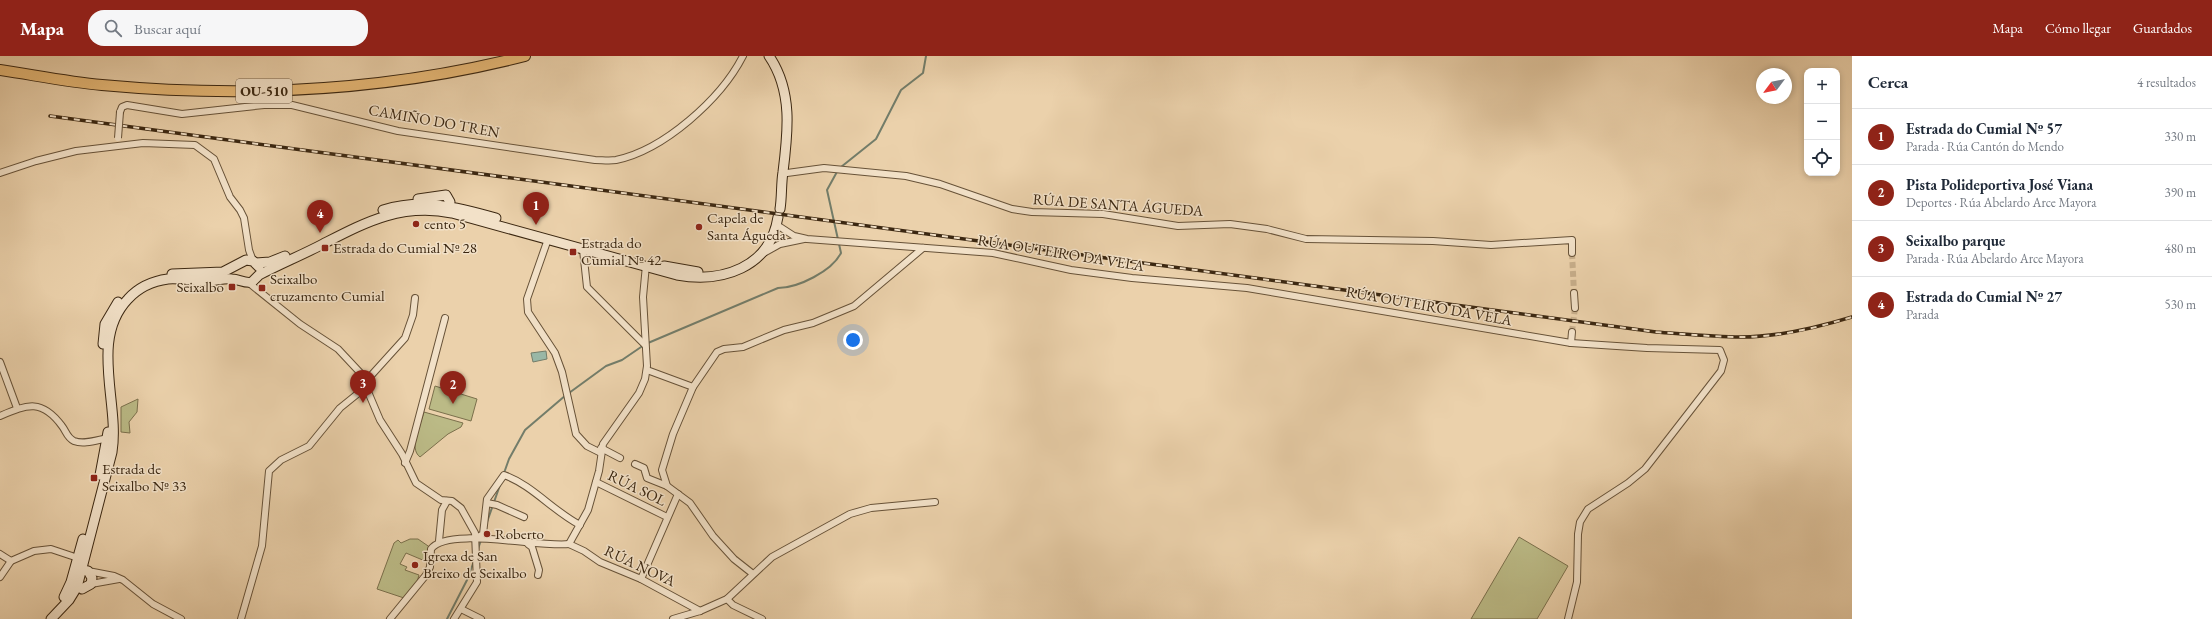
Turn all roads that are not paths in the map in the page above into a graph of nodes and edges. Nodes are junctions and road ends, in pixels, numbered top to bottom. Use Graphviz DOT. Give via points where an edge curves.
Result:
graph roads {
  1 [pos="525,56"];
  2 [pos="743,56"];
  3 [pos="768,56"];
  4 [pos="776,56"];
  5 [pos="0,70"];
  6 [pos="116,146"];
  7 [pos="0,173"];
  8 [pos="787,173"];
  9 [pos="436,201"];
  10 [pos="450,207"];
  11 [pos="779,214"];
  12 [pos="382,216"];
  13 [pos="478,220"];
  14 [pos="548,239"];
  15 [pos="807,239"];
  16 [pos="768,244"];
  17 [pos="594,246"];
  18 [pos="923,248"];
  19 [pos="248,250"];
  20 [pos="583,250"];
  21 [pos="1572,253"];
  22 [pos="762,254"];
  23 [pos="255,262"];
  24 [pos="240,263"];
  25 [pos="645,266"];
  26 [pos="678,269"];
  27 [pos="252,282"];
  28 [pos="1574,293"];
  29 [pos="415,298"];
  30 [pos="1575,308"];
  31 [pos="445,318"];
  32 [pos="1572,332"];
  33 [pos="1570,342"];
  34 [pos="645,345"];
  35 [pos="0,362"];
  36 [pos="647,370"];
  37 [pos="367,380"];
  38 [pos="366,387"];
  39 [pos="693,387"];
  40 [pos="17,408"];
  41 [pos="0,416"];
  42 [pos="107,441"];
  43 [pos="601,450"];
  44 [pos="620,458"];
  45 [pos="405,463"];
  46 [pos="635,464"];
  47 [pos="105,481"];
  48 [pos="596,482"];
  49 [pos="667,486"];
  50 [pos="678,494"];
  51 [pos="447,501"];
  52 [pos="935,502"];
  53 [pos="487,504"];
  54 [pos="524,517"];
  55 [pos="667,517"];
  56 [pos="580,525"];
  57 [pos="476,538"];
  58 [pos="439,541"];
  59 [pos="526,544"];
  60 [pos="569,544"];
  61 [pos="0,554"];
  62 [pos="77,559"];
  63 [pos="11,561"];
  64 [pos="82,571"];
  65 [pos="753,574"];
  66 [pos="538,575"];
  67 [pos="0,577"];
  68 [pos="119,579"];
  69 [pos="641,579"];
  70 [pos="82,586"];
  71 [pos="67,592"];
  72 [pos="727,599"];
  73 [pos="461,609"];
  74 [pos="700,611"];
  75 [pos="44,619"];
  76 [pos="51,619"];
  77 [pos="181,619"];
  78 [pos="241,619"];
  79 [pos="390,619"];
  80 [pos="454,619"];
  81 [pos="480,619"];
  82 [pos="673,619"];
  83 [pos="762,619"];
  84 [pos="1568,619"];
  1 -- 5 [label="main road, OU-510" via="404,80 279,91 194,92 101,85"];
  2 -- 6 [label="street, CAMIÑO DO TREN, bridge" via="710,100 680,127 643,150 615,160 595,160 398,131 292,105 264,105 182,114 127,105 122,107 120,112"];
  3 -- 11 [label="street" via="781,80 787,107"];
  4 -- 8 [label="street" via="785,74 793,105"];
  6 -- 7 [label="street" via="76,151"];
  6 -- 19 [label="street" via="149,143 195,145 214,159 230,197 244,218"];
  8 -- 11 [label="street"];
  8 -- 21 [label="street, RÚA DE SANTA ÁGUEDA" via="824,168 892,174 940,184 1012,210 1103,214 1178,226 1230,224 1267,229 1306,239 1433,241 1491,245 1572,240"];
  9 -- 10 [label="street"];
  9 -- 12 [label="street" via="398,209"];
  9 -- 23 [label="street" via="408,204 367,216 281,258"];
  10 -- 13 [label="street" via="468,213"];
  10 -- 17 [label="street"];
  11 -- 15 [label="street" via="794,236"];
  11 -- 16 [label="street"];
  12 -- 13 [label="street" via="420,209 438,210"];
  12 -- 27 [label="street"];
  13 -- 14 [label="street"];
  14 -- 20 [label="street"];
  14 -- 43 [label="street" via="527,299 528,312 555,353 562,372 576,434 587,446"];
  15 -- 18 [label="street, RÚA OUTEIRO DA VELA"];
  15 -- 22 [label="street" via="784,243"];
  16 -- 22 [label="street"];
  16 -- 26 [label="street" via="750,258 721,271"];
  17 -- 25 [label="street" via="605,253"];
  17 -- 26 [label="street"];
  18 -- 33 [label="street, RÚA OUTEIRO DA VELA" via="993,253 1071,270 1132,278 1247,288"];
  18 -- 39 [label="street" via="854,306 743,347 717,352"];
  19 -- 23 [label="street"];
  19 -- 24 [label="street"];
  20 -- 25 [label="street"];
  20 -- 34 [label="street" via="587,286"];
  22 -- 25 [label="street" via="743,267 717,277 690,277"];
  23 -- 24 [label="street"];
  23 -- 27 [label="street" via="260,269"];
  24 -- 27 [label="street" via="236,272"];
  24 -- 42 [label="street" via="219,272 181,273 156,277 130,291 114,306 107,318 103,337"];
  25 -- 26 [label="street" via="664,270"];
  25 -- 34 [label="street"];
  27 -- 37 [label="street" via="300,324 338,349"];
  27 -- 47 [label="street" via="175,279 155,282 136,292 117,313 109,337 114,434"];
  28 -- 30 [label="street"];
  29 -- 37 [label="street" via="413,315 405,338"];
  31 -- 45 [label="street"];
  32 -- 33 [label="street"];
  33 -- 84 [label="street, RÚA OUTEIRO DA VELA" via="1720,350 1724,360 1721,371 1645,469 1588,509 1580,522 1577,582"];
  34 -- 36 [label="street"];
  35 -- 40 [label="street"];
  36 -- 39 [label="street"];
  36 -- 43 [label="street" via="639,393 617,422"];
  37 -- 38 [label="street"];
  38 -- 45 [label="street" via="380,420"];
  38 -- 78 [label="street" via="340,408 309,446 281,460 269,471 262,546"];
  39 -- 49 [label="street" via="673,434 662,470"];
  40 -- 41 [label="street"];
  40 -- 42 [label="street" via="34,405 46,408 67,436 74,441"];
  42 -- 47 [label="street" via="108,455 102,475"];
  42 -- 62 [label="street"];
  43 -- 44 [label="street"];
  43 -- 48 [label="street"];
  45 -- 51 [label="street" via="416,484 441,500"];
  46 -- 49 [label="street" via="644,468 647,478"];
  47 -- 64 [label="street"];
  48 -- 55 [label="street, RÚA SOL"];
  48 -- 56 [label="street"];
  49 -- 50 [label="street"];
  50 -- 55 [label="street"];
  50 -- 65 [label="street" via="693,506 713,536 734,559"];
  51 -- 57 [label="street" via="452,501 461,508"];
  51 -- 58 [label="street" via="442,510"];
  52 -- 65 [label="street" via="871,508 850,514 772,557"];
  53 -- 54 [label="street" via="497,505"];
  53 -- 56 [label="street" via="504,474 514,478"];
  53 -- 57 [label="street" via="483,534"];
  55 -- 69 [label="street"];
  56 -- 60 [label="street"];
  57 -- 58 [label="street"];
  57 -- 59 [label="street"];
  57 -- 73 [label="street" via="478,579 476,587"];
  58 -- 79 [label="street" via="431,549 430,567 423,581"];
  59 -- 60 [label="street"];
  59 -- 66 [label="street" via="532,546"];
  60 -- 69 [label="street, RÚA NOVA" via="600,562"];
  61 -- 63 [label="street"];
  62 -- 63 [label="street" via="51,549 34,552"];
  62 -- 64 [label="street"];
  62 -- 71 [label="street"];
  63 -- 67 [label="street"];
  64 -- 68 [label="street"];
  64 -- 70 [label="street"];
  64 -- 70 [label="street" via="92,578"];
  65 -- 72 [label="street"];
  68 -- 70 [label="street"];
  68 -- 77 [label="street" via="153,604"];
  69 -- 74 [label="street, RÚA NOVA"];
  70 -- 71 [label="street"];
  70 -- 76 [label="street"];
  71 -- 75 [label="street"];
  72 -- 74 [label="street"];
  72 -- 83 [label="street"];
  73 -- 80 [label="street"];
  73 -- 81 [label="street"];
  74 -- 82 [label="street"];
}
